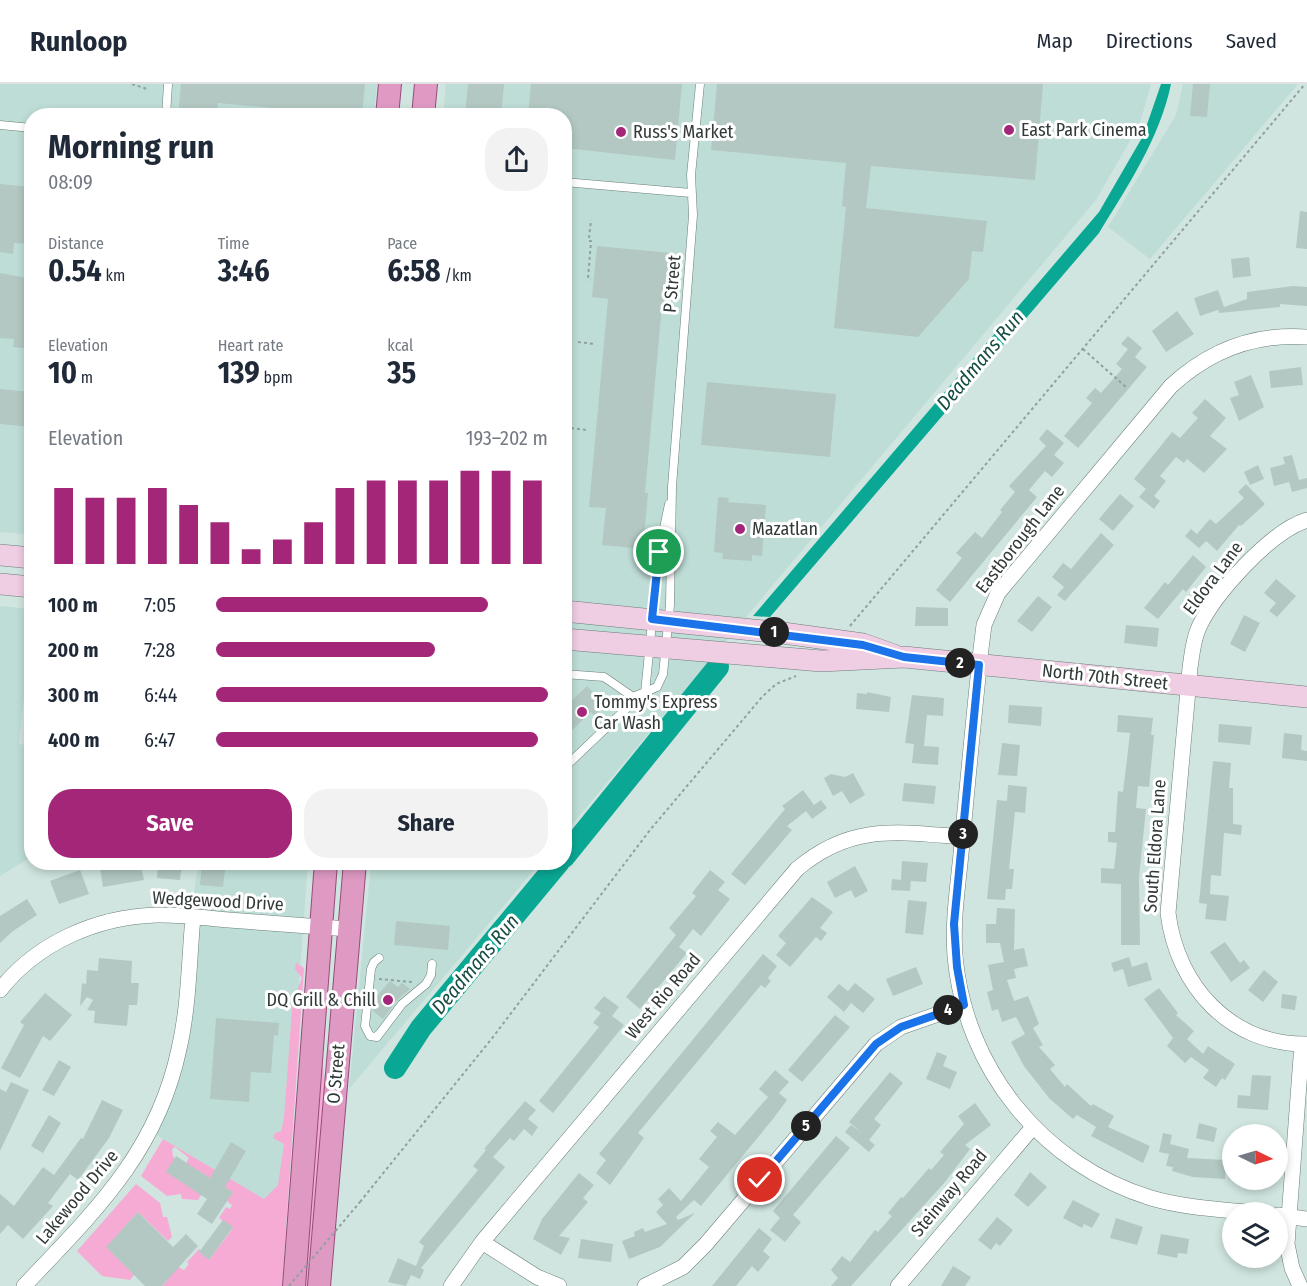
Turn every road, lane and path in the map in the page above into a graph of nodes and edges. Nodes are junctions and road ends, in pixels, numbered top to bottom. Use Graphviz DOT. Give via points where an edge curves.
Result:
graph roads {
  1 [pos="132,84"];
  2 [pos="168,84"];
  3 [pos="390,84"];
  4 [pos="426,84"];
  5 [pos="700,84"];
  6 [pos="1305,84"];
  7 [pos="147,89"];
  8 [pos="166,108"];
  9 [pos="388,108"];
  10 [pos="424,108"];
  11 [pos="0,125"];
  12 [pos="24,127"];
  13 [pos="572,183"];
  14 [pos="691,193"];
  15 [pos="591,220"];
  16 [pos="590,280"];
  17 [pos="1307,338"];
  18 [pos="578,342"];
  19 [pos="594,344"];
  20 [pos="1083,349"];
  21 [pos="1127,388"];
  22 [pos="572,428"];
  23 [pos="586,430"];
  24 [pos="672,487"];
  25 [pos="1307,520"];
  26 [pos="0,555"];
  27 [pos="24,557"];
  28 [pos="0,584"];
  29 [pos="24,586"];
  30 [pos="572,612"];
  31 [pos="660,620"];
  32 [pos="844,633"];
  33 [pos="572,640"];
  34 [pos="657,648"];
  35 [pos="904,657"];
  36 [pos="979,665"];
  37 [pos="572,674"];
  38 [pos="799,676"];
  39 [pos="1188,686"];
  40 [pos="645,693"];
  41 [pos="633,697"];
  42 [pos="1307,697"];
  43 [pos="572,760"];
  44 [pos="963,837"];
  45 [pos="326,870"];
  46 [pos="354,870"];
  47 [pos="193,917"];
  48 [pos="322,927"];
  49 [pos="348,929"];
  50 [pos="379,958"];
  51 [pos="432,964"];
  52 [pos="373,979"];
  53 [pos="414,982"];
  54 [pos="0,990"];
  55 [pos="964,1005"];
  56 [pos="1304,1044"];
  57 [pos="1032,1127"];
  58 [pos="1285,1202"];
  59 [pos="1222,1209"];
  60 [pos="1288,1217"];
  61 [pos="1307,1219"];
  62 [pos="482,1242"];
  63 [pos="1288,1252"];
  64 [pos="24,1286"];
  65 [pos="289,1286"];
  66 [pos="294,1286"];
  67 [pos="319,1286"];
  68 [pos="451,1286"];
  69 [pos="559,1286"];
  70 [pos="645,1286"];
  71 [pos="898,1286"];
  72 [pos="1300,1286"];
  1 -- 7 [label="path"];
  2 -- 8 [label="lane"];
  3 -- 9 [label="main road"];
  4 -- 10 [label="main road"];
  5 -- 14 [label="lane, P Street"];
  6 -- 20 [label="path"];
  11 -- 12 [label="lane"];
  13 -- 14 [label="lane"];
  14 -- 24 [label="lane, P Street" via="693,215"];
  15 -- 16 [label="path"];
  17 -- 36 [label="street, Eastborough Lane" via="1272,337 1226,348 1204,359 1171,386 998,593 984,626"];
  18 -- 19 [label="path"];
  20 -- 21 [label="path"];
  20 -- 32 [label="path"];
  22 -- 23 [label="path"];
  24 -- 31 [label="lane, P Street"];
  24 -- 31 [label="lane, P Street" via="659,552"];
  25 -- 39 [label="street, Eldora Lane" via="1267,542 1212,607 1196,634"];
  26 -- 27 [label="main road"];
  28 -- 29 [label="main road"];
  30 -- 31 [label="main road, North 70th Street"];
  31 -- 34 [label="lane, P Street"];
  31 -- 34 [label="lane, P Street"];
  31 -- 35 [label="main road, North 70th Street" via="863,645"];
  33 -- 34 [label="main road, North 70th Street"];
  34 -- 35 [label="main road, North 70th Street" via="821,661"];
  34 -- 40 [label="lane"];
  34 -- 40 [label="lane" via="663,674 657,687"];
  35 -- 36 [label="main road, North 70th Street"];
  36 -- 39 [label="main road, North 70th Street"];
  36 -- 44 [label="street, Eastborough Lane"];
  37 -- 41 [label="lane" via="604,677"];
  38 -- 65 [label="path, bridge" via="777,684 762,697 650,830 493,1037"];
  39 -- 42 [label="main road, North 70th Street"];
  39 -- 56 [label="street, South Eldora Lane" via="1168,900 1173,944 1190,980 1224,1017 1250,1032"];
  40 -- 41 [label="lane"];
  41 -- 43 [label="lane" via="626,709"];
  44 -- 55 [label="street, Eastborough Lane" via="954,924"];
  44 -- 62 [label="street, West Rio Road" via="873,833 833,844 804,862"];
  45 -- 48 [label="main road, O Street"];
  46 -- 49 [label="main road, O Street"];
  47 -- 48 [label="street, Wedgewood Drive"];
  47 -- 54 [label="street, Wedgewood Drive" via="129,917 76,932 29,960"];
  47 -- 64 [label="street, Lakewood Drive" via="180,1046 150,1131 118,1184"];
  48 -- 49 [label="street, Wedgewood Drive"];
  48 -- 66 [label="main road, O Street"];
  49 -- 67 [label="main road, O Street"];
  50 -- 51 [label="lane" via="371,969 365,1026 370,1036 377,1036 402,1004 426,984"];
  52 -- 53 [label="path"];
  55 -- 57 [label="street, Eastborough Lane" via="984,1058"];
  55 -- 70 [label="street" via="901,1027 876,1044 706,1244 683,1267"];
  56 -- 58 [label="street"];
  57 -- 59 [label="street, Eastborough Lane" via="1079,1164 1123,1187 1179,1204"];
  57 -- 71 [label="street, Steinway Road"];
  60 -- 61 [label="street"];
  62 -- 68 [label="street, West Rio Road"];
  62 -- 69 [label="street" via="537,1277"];
  63 -- 72 [label="street"];
}
